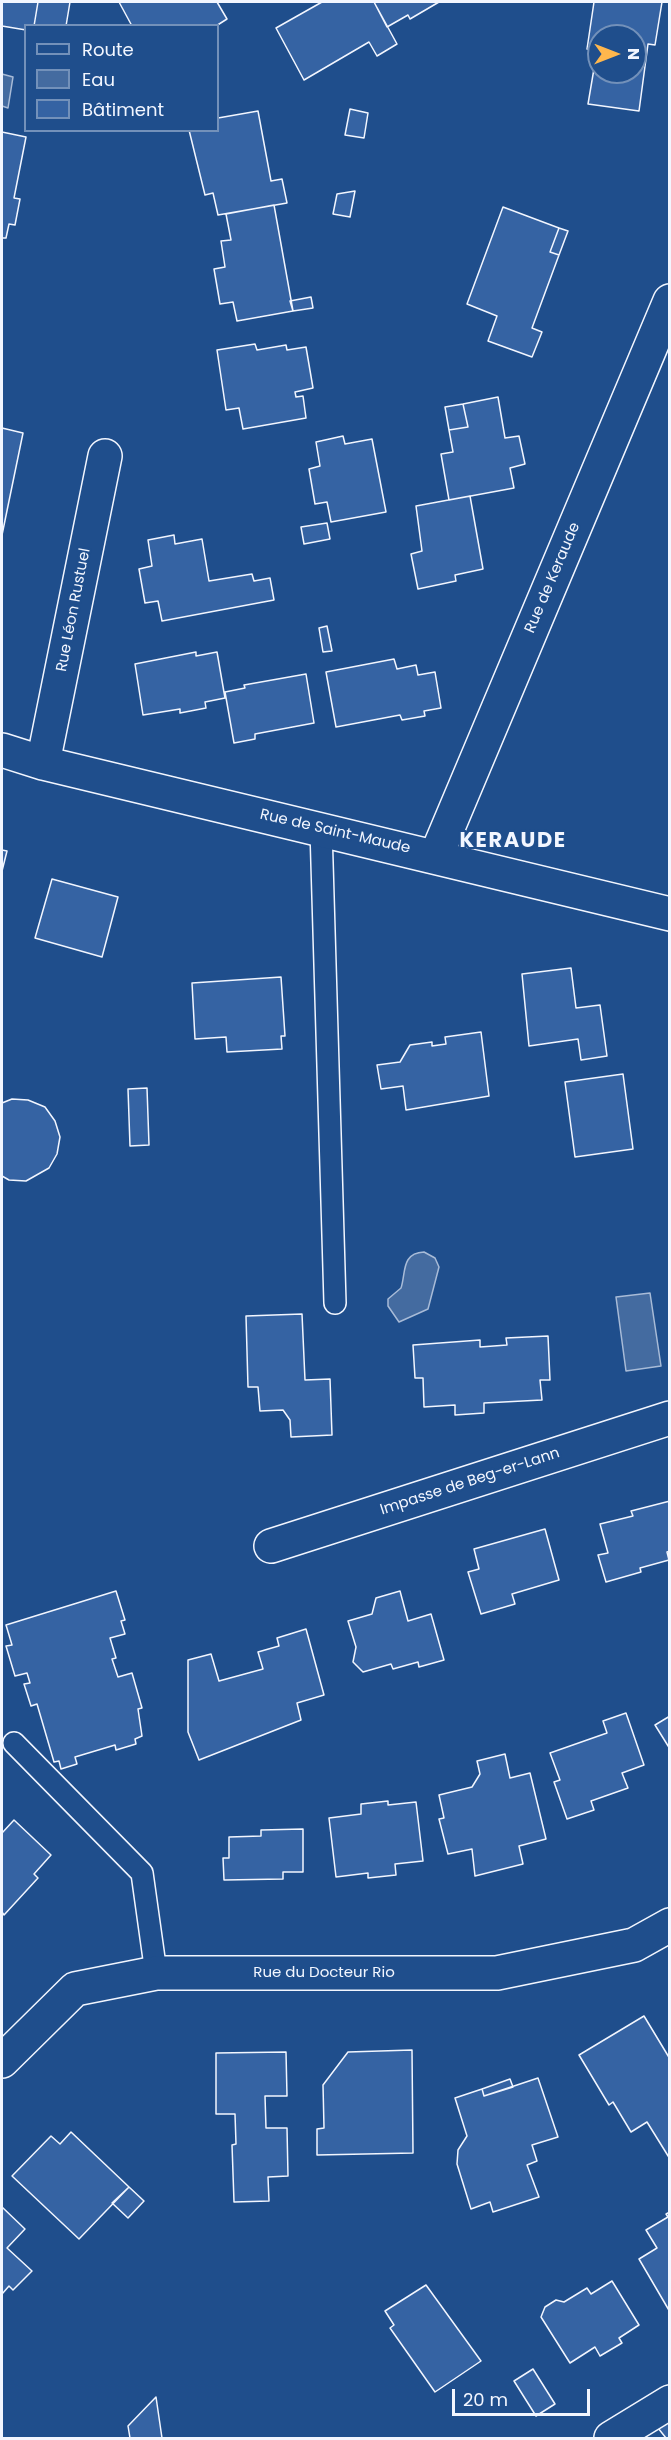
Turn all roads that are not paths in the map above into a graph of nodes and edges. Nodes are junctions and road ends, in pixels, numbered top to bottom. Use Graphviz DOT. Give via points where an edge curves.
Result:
graph roads {
  1 [pos="669,301"];
  2 [pos="105,456"];
  3 [pos="2,750"];
  4 [pos="43,763"];
  5 [pos="321,829"];
  6 [pos="436,856"];
  7 [pos="669,914"];
  8 [pos="335,1303"];
  9 [pos="669,1419"];
  10 [pos="271,1546"];
  11 [pos="14,1743"];
  12 [pos="669,1925"];
  13 [pos="156,1973"];
  14 [pos="2,2061"];
  15 [pos="669,2402"];
  16 [pos="611,2439"];
  1 -- 6 [label="street, Rue de Keraude"];
  2 -- 4 [label="street, Rue Léon Rustuel"];
  3 -- 4 [label="street, Rue de Saint-Maude"];
  4 -- 5 [label="street, Rue de Saint-Maude"];
  5 -- 6 [label="street, Rue de Saint-Maude"];
  5 -- 8 [label="lane"];
  6 -- 7 [label="street, Rue de Saint-Maude"];
  9 -- 10 [label="street, Impasse de Beg-er-Lann"];
  11 -- 13 [label="lane" via="142,1873"];
  12 -- 13 [label="street, Rue du Docteur Rio" via="634,1945 497,1973"];
  13 -- 14 [label="street, Rue du Docteur Rio" via="75,1989"];
  15 -- 16 [label="street"];
}
